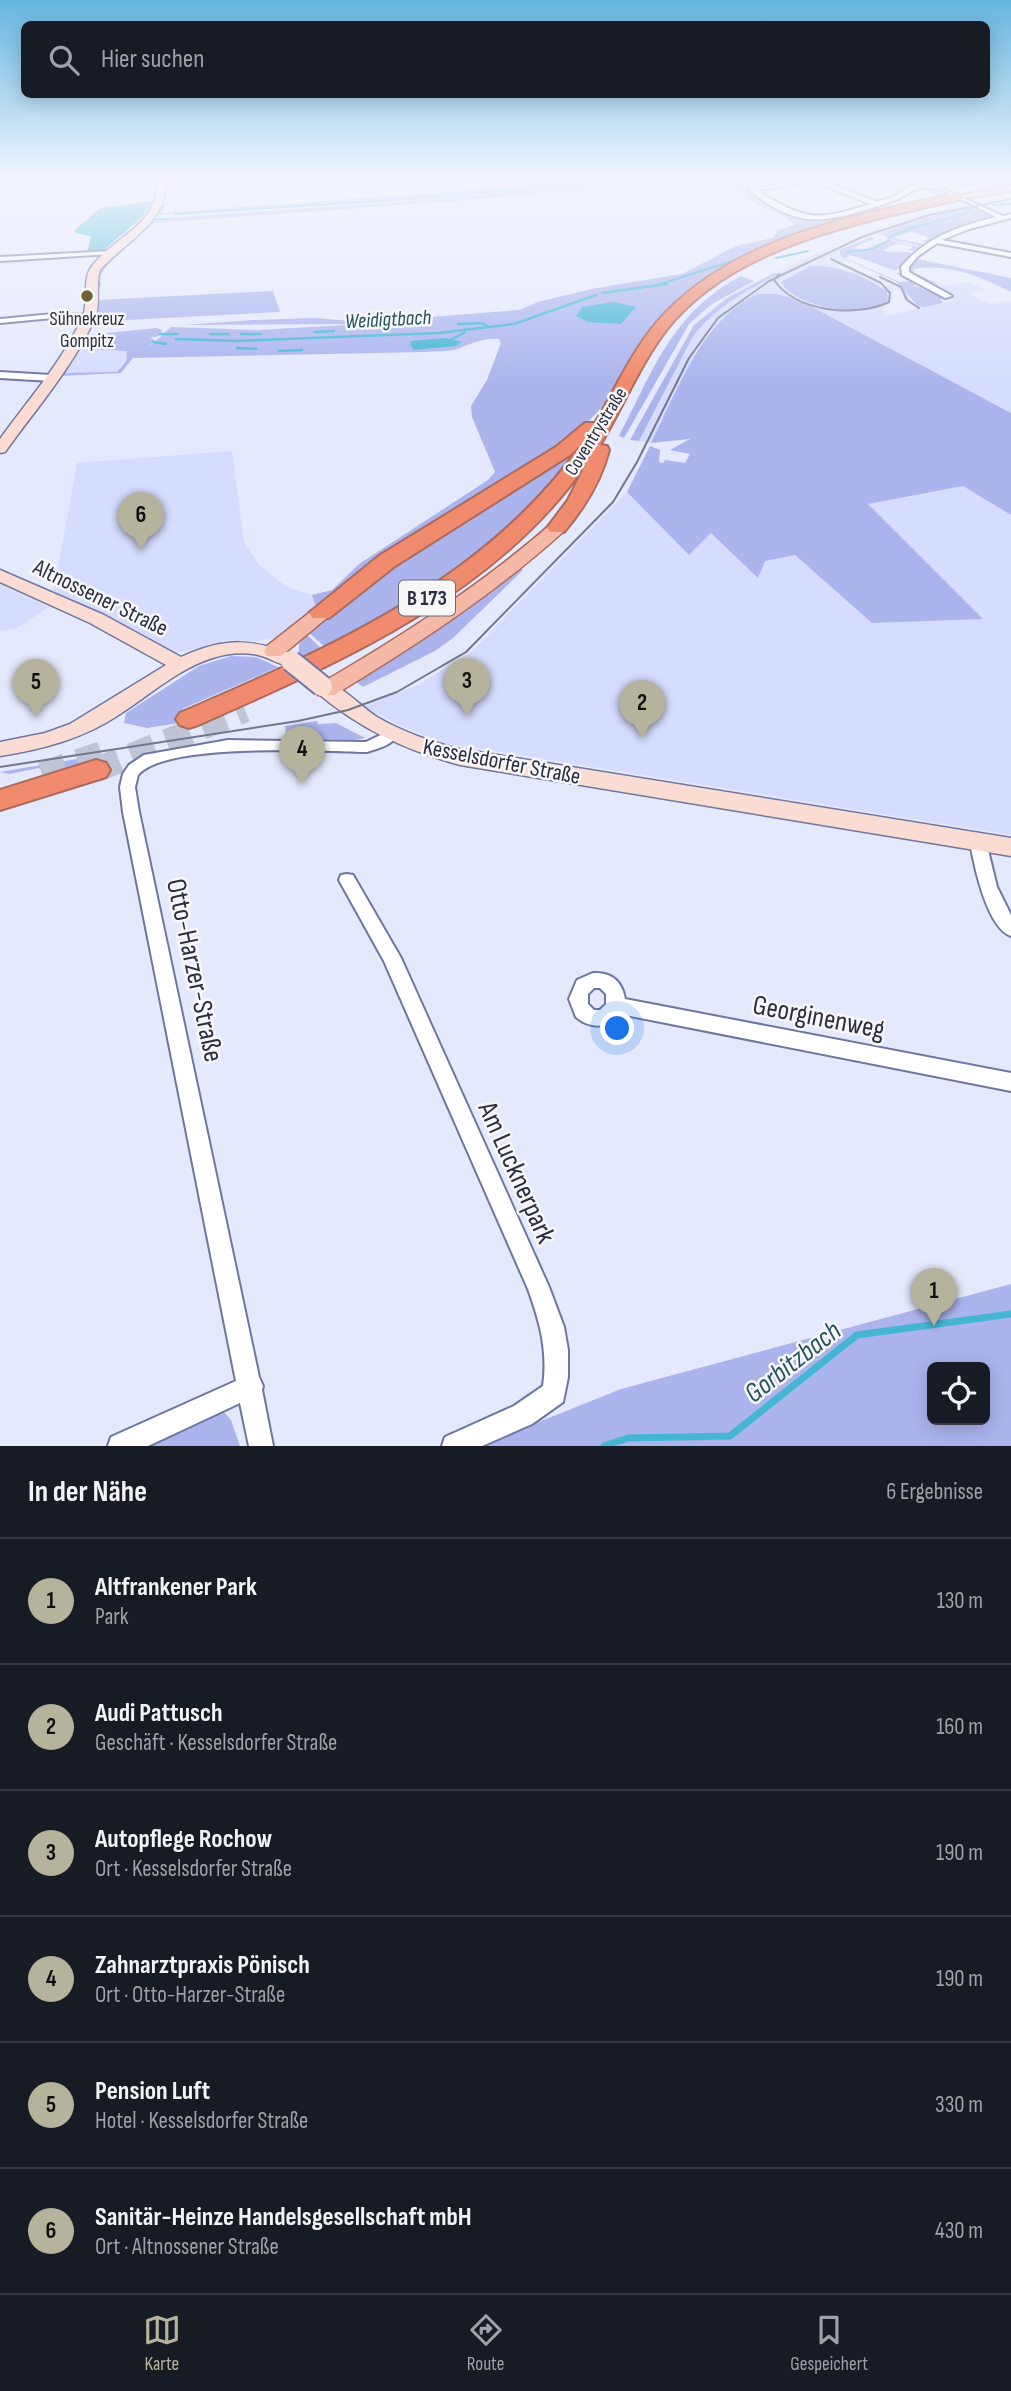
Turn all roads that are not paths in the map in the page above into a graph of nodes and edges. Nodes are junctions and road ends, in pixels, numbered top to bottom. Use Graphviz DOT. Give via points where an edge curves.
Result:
graph roads {
  1 [pos="117,246"];
  2 [pos="783,246"];
  3 [pos="796,246"];
  4 [pos="928,246"];
  5 [pos="965,246"];
  6 [pos="111,252"];
  7 [pos="1011,255"];
  8 [pos="0,259"];
  9 [pos="948,296"];
  10 [pos="89,317"];
  11 [pos="0,321"];
  12 [pos="0,374"];
  13 [pos="51,378"];
  14 [pos="610,410"];
  15 [pos="0,449"];
  16 [pos="600,450"];
  17 [pos="557,528"];
  18 [pos="0,575"];
  19 [pos="321,613"];
  20 [pos="283,656"];
  21 [pos="179,664"];
  22 [pos="323,688"];
  23 [pos="245,709"];
  24 [pos="189,719"];
  25 [pos="391,735"];
  26 [pos="0,749"];
  27 [pos="96,770"];
  28 [pos="42,774"];
  29 [pos="0,786"];
  30 [pos="0,800"];
  31 [pos="978,842"];
  32 [pos="1011,847"];
  33 [pos="347,880"];
  34 [pos="1011,929"];
  35 [pos="617,1004"];
  36 [pos="1011,1082"];
  37 [pos="251,1386"];
  38 [pos="120,1446"];
  39 [pos="261,1446"];
  40 [pos="454,1446"];
  1 -- 6 [label="street"];
  2 -- 14 [label="highway, Coventrystraße / B 173" via="729,271 692,297 662,326"];
  3 -- 16 [label="highway, Coventrystraße / B 173" via="715,288 673,328"];
  4 -- 9 [label="street" via="903,271"];
  5 -- 7 [label="street"];
  6 -- 8 [label="street"];
  6 -- 10 [label="street" via="92,276 94,301"];
  10 -- 11 [label="street"];
  10 -- 13 [label="street"];
  12 -- 13 [label="street"];
  13 -- 15 [label="street"];
  14 -- 19 [label="highway" via="563,451 387,561"];
  14 -- 24 [label="highway, Coventrystraße / B 173" via="562,484 476,565 333,654"];
  16 -- 17 [label="highway" via="571,513"];
  16 -- 23 [label="highway, Coventrystraße / B 173" via="556,507 489,569 332,669"];
  17 -- 22 [label="main road" via="463,606"];
  18 -- 21 [label="street, Altnossener Straße" via="97,619"];
  19 -- 20 [label="main road"];
  20 -- 21 [label="street" via="255,648 231,648"];
  20 -- 22 [label="street, Kesselsdorfer Straße, bridge"];
  21 -- 26 [label="street" via="80,728"];
  22 -- 25 [label="street, Kesselsdorfer Straße"];
  25 -- 31 [label="street, Kesselsdorfer Straße" via="460,757"];
  25 -- 37 [label="street, Otto-Harzer-Straße" via="367,747 228,745 149,759 128,775 131,812"];
  27 -- 30 [label="highway"];
  28 -- 29 [label="highway"];
  31 -- 32 [label="street, Kesselsdorfer Straße"];
  31 -- 34 [label="street" via="983,876"];
  33 -- 40 [label="street, Am Lucknerpark" via="392,958 556,1336 559,1364 554,1393 523,1415"];
  35 -- 36 [label="street, Georginenweg"];
  37 -- 38 [label="street"];
  37 -- 39 [label="street, Otto-Harzer-Straße"];
}
